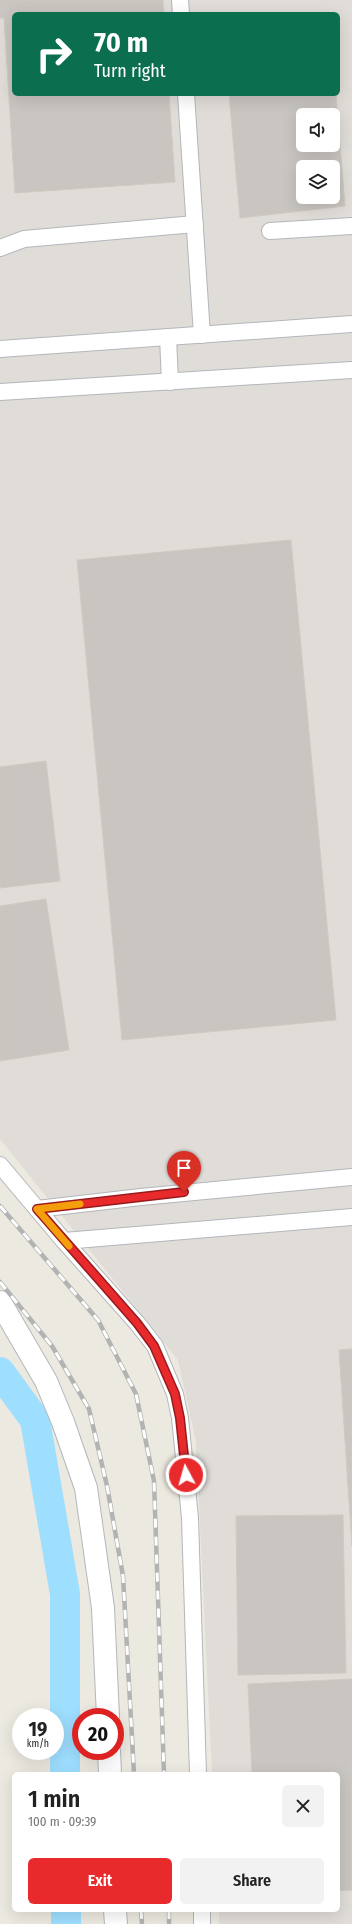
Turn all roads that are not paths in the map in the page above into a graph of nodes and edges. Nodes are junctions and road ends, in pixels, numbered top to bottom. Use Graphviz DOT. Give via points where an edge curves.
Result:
graph roads {
  1 [pos="180,0"];
  2 [pos="180,12"];
  3 [pos="186,96"];
  4 [pos="195,224"];
  5 [pos="352,226"];
  6 [pos="270,231"];
  7 [pos="0,248"];
  8 [pos="352,324"];
  9 [pos="202,335"];
  10 [pos="168,337"];
  11 [pos="0,348"];
  12 [pos="352,370"];
  13 [pos="170,382"];
  14 [pos="0,392"];
  15 [pos="0,1165"];
  16 [pos="352,1177"];
  17 [pos="37,1209"];
  18 [pos="352,1217"];
  19 [pos="64,1241"];
  20 [pos="0,1302"];
  21 [pos="108,1708"];
  22 [pos="109,1760"];
  23 [pos="110,1772"];
  24 [pos="198,1772"];
  25 [pos="115,1912"];
  26 [pos="202,1912"];
  27 [pos="116,1924"];
  28 [pos="202,1924"];
  1 -- 2 [label="lane"];
  3 -- 4 [label="lane"];
  4 -- 7 [label="lane" via="24,239"];
  4 -- 9 [label="lane"];
  5 -- 6 [label="lane"];
  8 -- 9 [label="lane"];
  9 -- 10 [label="lane"];
  10 -- 11 [label="lane"];
  10 -- 13 [label="lane"];
  12 -- 13 [label="lane"];
  13 -- 14 [label="lane"];
  15 -- 17 [label="lane"];
  16 -- 17 [label="lane"];
  17 -- 19 [label="lane"];
  18 -- 19 [label="lane"];
  19 -- 24 [label="lane" via="137,1323 154,1346 175,1394 180,1418 190,1518"];
  20 -- 21 [label="street" via="46,1381 86,1488 104,1608"];
  22 -- 23 [label="street"];
  25 -- 27 [label="street"];
  26 -- 28 [label="lane"];
}
